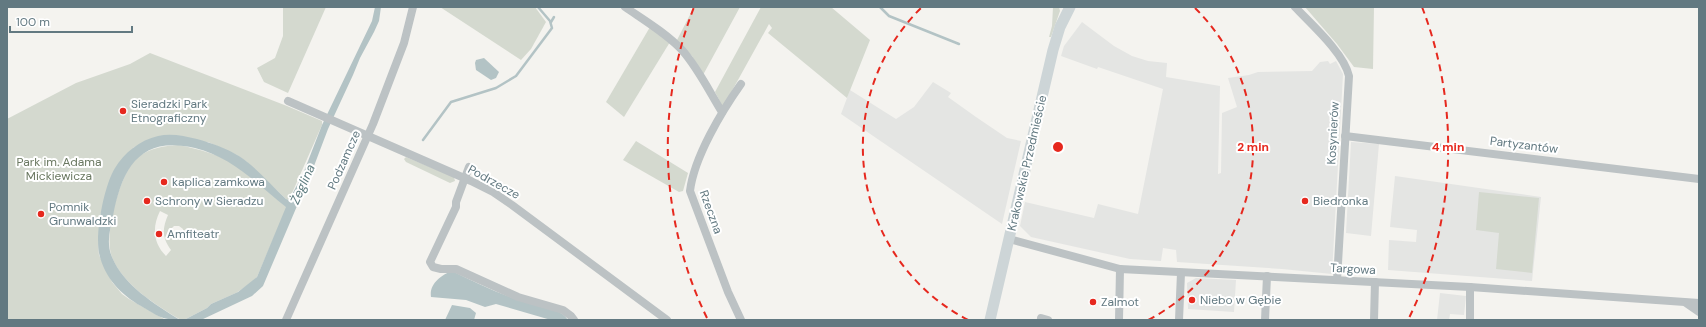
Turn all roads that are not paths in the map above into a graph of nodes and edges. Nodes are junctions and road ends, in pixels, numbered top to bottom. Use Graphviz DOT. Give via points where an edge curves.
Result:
graph roads {
  1 [pos="412,7"];
  2 [pos="625,7"];
  3 [pos="1295,7"];
  4 [pos="1066,10"];
  5 [pos="741,84"];
  6 [pos="288,101"];
  7 [pos="722,112"];
  8 [pos="368,136"];
  9 [pos="1345,136"];
  10 [pos="469,167"];
  11 [pos="464,178"];
  12 [pos="1699,179"];
  13 [pos="1009,239"];
  14 [pos="1120,269"];
  15 [pos="1181,273"];
  16 [pos="1267,276"];
  17 [pos="1337,280"];
  18 [pos="1375,282"];
  19 [pos="1470,287"];
  20 [pos="1683,302"];
  21 [pos="1699,303"];
  22 [pos="1699,312"];
  23 [pos="286,320"];
  24 [pos="574,320"];
  25 [pos="667,320"];
  26 [pos="741,320"];
  27 [pos="990,320"];
  28 [pos="1119,320"];
  29 [pos="1179,320"];
  30 [pos="1265,320"];
  31 [pos="1374,320"];
  32 [pos="1470,320"];
  1 -- 8 [label="street, Podzamcze" via="401,50"];
  2 -- 7 [label="street" via="682,50"];
  3 -- 9 [label="street, Kosynierów" via="1340,56 1348,69"];
  4 -- 13 [label="street, Krakowskie Przedmieście" via="1053,50"];
  5 -- 7 [label="street, Rzeczna"];
  6 -- 8 [label="street, Podrzecze"];
  7 -- 26 [label="street, Rzeczna" via="698,162 690,191"];
  8 -- 11 [label="street, Podrzecze"];
  8 -- 23 [label="street, Podzamcze"];
  9 -- 12 [label="street, Partyzantów"];
  9 -- 17 [label="street, Kosynierów"];
  10 -- 11 [label="street"];
  11 -- 24 [label="street" via="456,207 431,258 433,267 456,269 518,297 554,306"];
  11 -- 25 [label="street, Podrzecze" via="493,192 512,205"];
  13 -- 14 [label="street, Targowa"];
  13 -- 27 [label="street, Krakowskie Przedmieście"];
  14 -- 15 [label="street, Targowa"];
  14 -- 28 [label="street"];
  15 -- 16 [label="street, Targowa"];
  15 -- 29 [label="street"];
  16 -- 17 [label="street, Targowa"];
  16 -- 30 [label="street"];
  17 -- 18 [label="street, Targowa"];
  18 -- 19 [label="street, Targowa"];
  18 -- 31 [label="street"];
  19 -- 20 [label="street, Targowa"];
  19 -- 32 [label="street"];
  20 -- 21 [label="street, Targowa"];
  20 -- 22 [label="street"];
}
